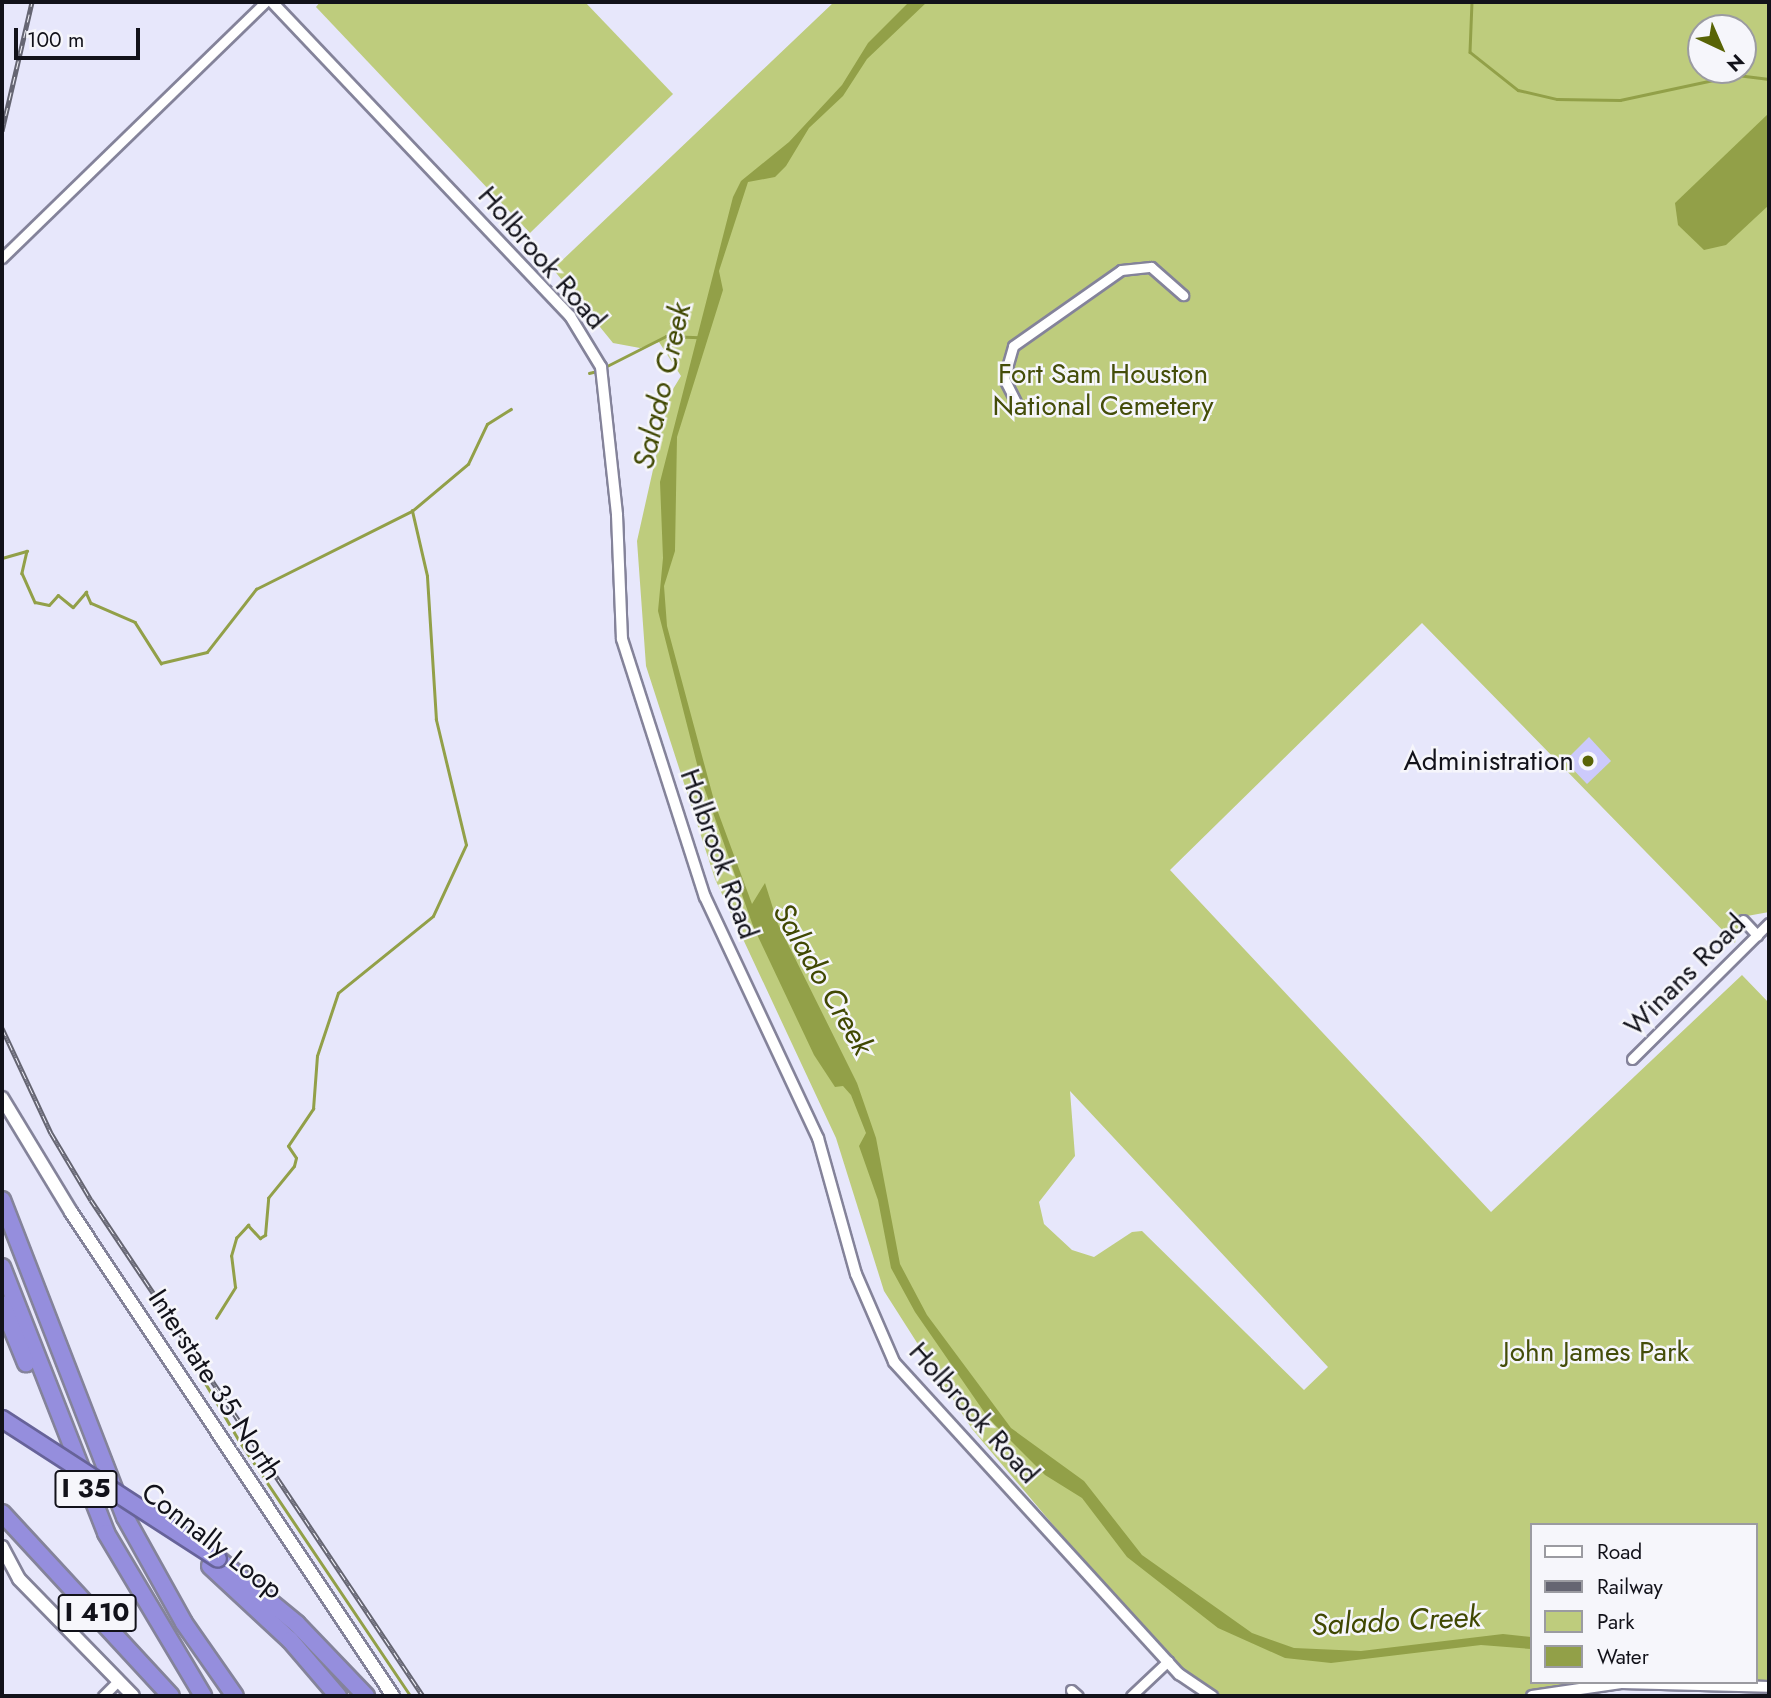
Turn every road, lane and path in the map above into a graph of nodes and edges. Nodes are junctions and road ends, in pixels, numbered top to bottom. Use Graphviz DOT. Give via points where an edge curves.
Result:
graph roads {
  1 [pos="265,2"];
  2 [pos="272,2"];
  3 [pos="2,258"];
  4 [pos="1183,295"];
  5 [pos="1018,406"];
  6 [pos="1742,920"];
  7 [pos="1769,922"];
  8 [pos="1757,935"];
  9 [pos="1632,1059"];
  10 [pos="2,1098"];
  11 [pos="2,1200"];
  12 [pos="2,1267"];
  13 [pos="2,1304"];
  14 [pos="2,1420"];
  15 [pos="2,1513"];
  16 [pos="2,1547"];
  17 [pos="2,1561"];
  18 [pos="214,1562"];
  19 [pos="19,1579"];
  20 [pos="134,1588"];
  21 [pos="1168,1661"];
  22 [pos="118,1681"];
  23 [pos="1769,1687"];
  24 [pos="103,1696"];
  25 [pos="133,1696"];
  26 [pos="171,1696"];
  27 [pos="203,1696"];
  28 [pos="235,1696"];
  29 [pos="338,1696"];
  30 [pos="366,1696"];
  31 [pos="393,1696"];
  32 [pos="1130,1696"];
  33 [pos="1212,1696"];
  34 [pos="1532,1696"];
  1 -- 3 [label="street"];
  2 -- 21 [label="street, Holbrook Road" via="583,331 605,384 622,639 705,897 818,1138 875,1322 902,1372"];
  4 -- 5 [label="street" via="1151,267 1121,270 1013,346 1004,378"];
  6 -- 8 [label="street"];
  7 -- 8 [label="street, Winans Road"];
  8 -- 9 [label="street, Winans Road"];
  10 -- 31 [label="main road, Interstate 35 North" via="71,1212"];
  11 -- 28 [label="highway, I 35" via="125,1517 184,1623"];
  12 -- 20 [label="highway, I 35" via="88,1493"];
  13 -- 20 [label="highway" via="85,1505"];
  14 -- 18 [label="highway, Connally Loop, bridge"];
  15 -- 26 [label="highway, I 410"];
  16 -- 19 [label="main road"];
  17 -- 19 [label="main road"];
  18 -- 29 [label="highway, Connally Loop"];
  18 -- 30 [label="highway" via="298,1624"];
  19 -- 22 [label="main road"];
  20 -- 27 [label="highway, I 35"];
  21 -- 32 [label="street"];
  21 -- 33 [label="street, Holbrook Road"];
  22 -- 24 [label="street"];
  22 -- 25 [label="main road"];
  23 -- 34 [label="street" via="1621,1684"];
}
